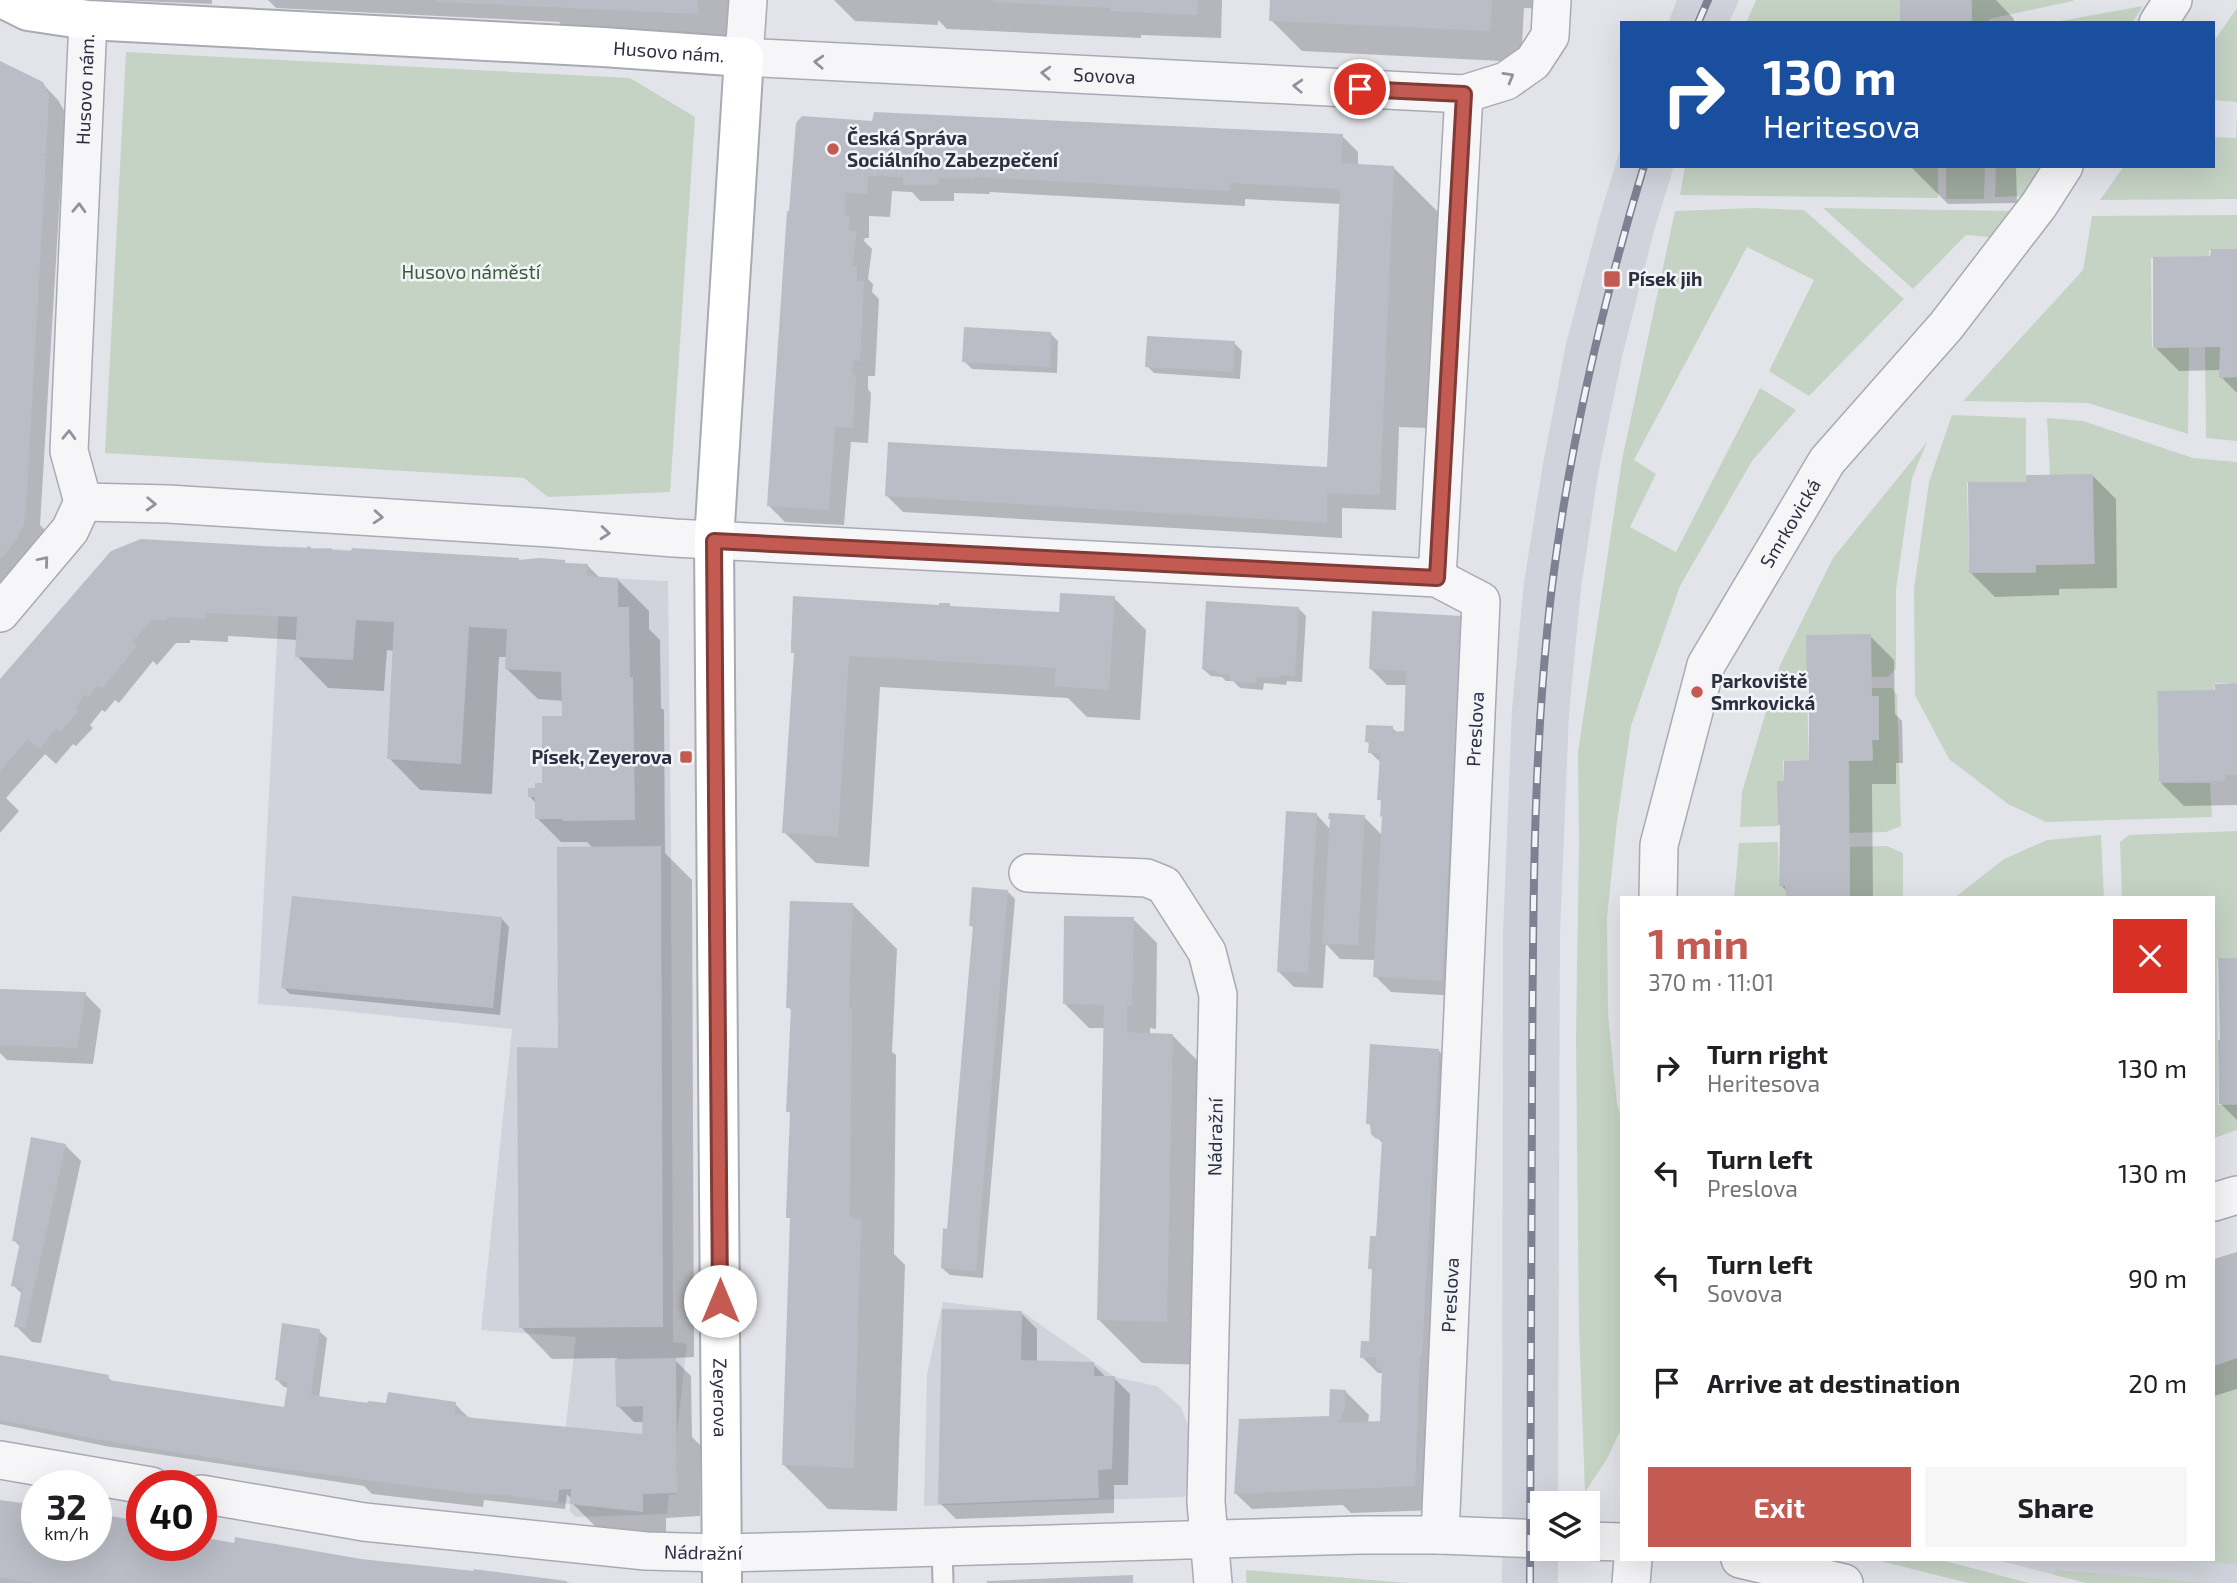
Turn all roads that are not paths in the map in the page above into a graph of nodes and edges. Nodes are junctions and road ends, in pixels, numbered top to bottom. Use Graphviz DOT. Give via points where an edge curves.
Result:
graph roads {
  1 [pos="6,0"];
  2 [pos="748,0"];
  3 [pos="1552,0"];
  4 [pos="2173,0"];
  5 [pos="88,20"];
  6 [pos="2159,21"];
  7 [pos="744,57"];
  8 [pos="1464,94"];
  9 [pos="2063,168"];
  10 [pos="83,502"];
  11 [pos="714,541"];
  12 [pos="1437,578"];
  13 [pos="0,613"];
  14 [pos="1028,873"];
  15 [pos="1658,896"];
  16 [pos="2237,1195"];
  17 [pos="2215,1202"];
  18 [pos="0,1460"];
  19 [pos="126,1482"];
  20 [pos="217,1497"];
  21 [pos="1440,1535"];
  22 [pos="1530,1539"];
  23 [pos="1209,1541"];
  24 [pos="1600,1541"];
  25 [pos="1620,1542"];
  26 [pos="1633,1561"];
  27 [pos="1749,1561"];
  28 [pos="943,1565"];
  29 [pos="722,1568"];
  30 [pos="1213,1583"];
  31 [pos="1631,1583"];
  32 [pos="1844,1583"];
  1 -- 5 [label="street" via="28,11"];
  2 -- 7 [label="street"];
  8 -- 3 [label="street, one-way" via="1506,81 1533,62 1550,36"];
  4 -- 6 [label="street"];
  5 -- 7 [label="street, Husovo nám."];
  10 -- 5 [label="street, Husovo nám., one-way" via="69,451"];
  8 -- 7 [label="street, Sovova, one-way"];
  7 -- 11 [label="street, Husovo nám."];
  8 -- 12 [label="street"];
  9 -- 15 [label="street, Smrkovická" via="1946,326 1826,461 1706,664 1659,845"];
  10 -- 11 [label="street, one-way"];
  13 -- 10 [label="street, one-way" via="70,530"];
  11 -- 12 [label="street"];
  11 -- 29 [label="street, Zeyerova"];
  12 -- 21 [label="street, Preslova" via="1480,601"];
  14 -- 23 [label="street, Nádražní" via="1147,878 1164,885 1207,952 1218,995 1206,1502"];
  16 -- 17 [label="street"];
  18 -- 19 [label="street"];
  20 -- 29 [label="street, Nádražní" via="364,1522 646,1551"];
  21 -- 22 [label="street, Nádražní"];
  21 -- 23 [label="street, Nádražní"];
  23 -- 28 [label="street, Nádražní"];
  23 -- 30 [label="street"];
  24 -- 25 [label="street"];
  26 -- 31 [label="street"];
  27 -- 32 [label="street"];
  28 -- 29 [label="street, Nádražní"];
}
